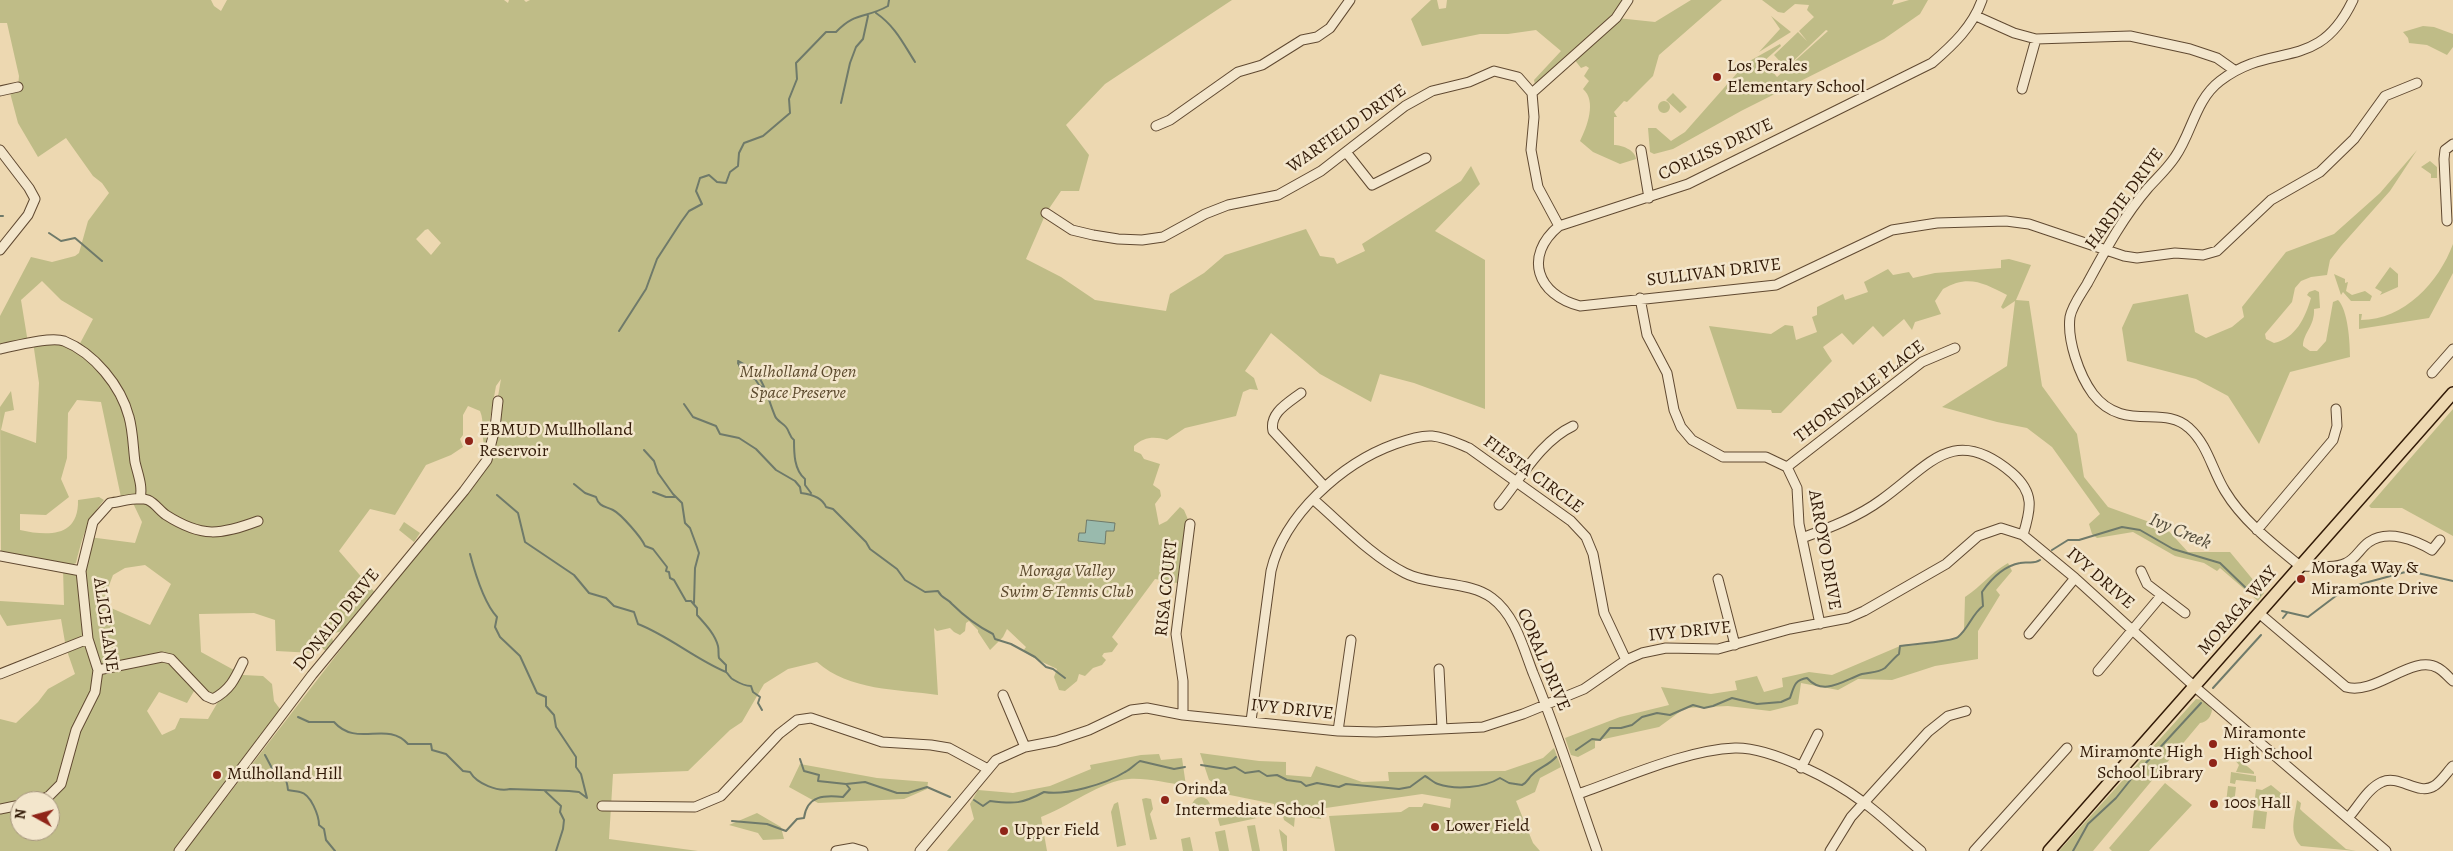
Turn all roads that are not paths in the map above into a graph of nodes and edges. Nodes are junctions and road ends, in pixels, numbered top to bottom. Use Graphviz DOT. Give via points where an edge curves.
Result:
graph roads {
  1 [pos="1350,0"];
  2 [pos="1628,0"];
  3 [pos="1982,0"];
  4 [pos="2353,0"];
  5 [pos="1976,16"];
  6 [pos="2036,39"];
  7 [pos="2234,70"];
  8 [pos="2417,83"];
  9 [pos="18,87"];
  10 [pos="2022,90"];
  11 [pos="0,91"];
  12 [pos="1532,93"];
  13 [pos="1156,126"];
  14 [pos="2453,144"];
  15 [pos="0,150"];
  16 [pos="1641,150"];
  17 [pos="1346,152"];
  18 [pos="1426,158"];
  19 [pos="1649,198"];
  20 [pos="1046,213"];
  21 [pos="2447,221"];
  22 [pos="1559,226"];
  23 [pos="2106,249"];
  24 [pos="0,250"];
  25 [pos="1640,298"];
  26 [pos="1955,348"];
  27 [pos="0,349"];
  28 [pos="2453,349"];
  29 [pos="2432,373"];
  30 [pos="2453,392"];
  31 [pos="1301,393"];
  32 [pos="498,402"];
  33 [pos="2336,409"];
  34 [pos="1573,426"];
  35 [pos="1787,467"];
  36 [pos="1517,482"];
  37 [pos="1326,488"];
  38 [pos="140,499"];
  39 [pos="1314,500"];
  40 [pos="1499,506"];
  41 [pos="258,521"];
  42 [pos="1190,524"];
  43 [pos="2257,530"];
  44 [pos="2023,535"];
  45 [pos="1802,538"];
  46 [pos="2440,540"];
  47 [pos="0,556"];
  48 [pos="2300,566"];
  49 [pos="81,571"];
  50 [pos="2141,571"];
  51 [pos="2075,578"];
  52 [pos="1718,579"];
  53 [pos="2161,596"];
  54 [pos="2185,613"];
  55 [pos="2260,614"];
  56 [pos="1820,624"];
  57 [pos="2134,631"];
  58 [pos="2028,634"];
  59 [pos="88,639"];
  60 [pos="1351,640"];
  61 [pos="1735,645"];
  62 [pos="1626,660"];
  63 [pos="243,662"];
  64 [pos="1439,669"];
  65 [pos="98,670"];
  66 [pos="2098,671"];
  67 [pos="0,674"];
  68 [pos="2453,681"];
  69 [pos="2195,687"];
  70 [pos="1003,695"];
  71 [pos="1546,705"];
  72 [pos="1966,711"];
  73 [pos="1183,715"];
  74 [pos="1251,721"];
  75 [pos="1442,728"];
  76 [pos="1338,732"];
  77 [pos="1818,734"];
  78 [pos="1025,747"];
  79 [pos="2067,748"];
  80 [pos="2453,766"];
  81 [pos="986,768"];
  82 [pos="1801,768"];
  83 [pos="54,791"];
  84 [pos="1578,794"];
  85 [pos="1865,803"];
  86 [pos="602,806"];
  87 [pos="2348,818"];
  88 [pos="179,851"];
  89 [pos="836,851"];
  90 [pos="863,851"];
  91 [pos="920,851"];
  92 [pos="1597,851"];
  93 [pos="1830,851"];
  94 [pos="1921,851"];
  95 [pos="1974,851"];
  96 [pos="2049,851"];
  97 [pos="2386,851"];
  1 -- 13 [label="street" via="1330,28 1317,37 1302,40 1268,62 1230,77 1170,120"];
  2 -- 12 [label="street" via="1616,18"];
  3 -- 5 [label="street, CORLISS DRIVE"];
  4 -- 7 [label="street, HARDIE DRIVE" via="2343,20 2314,47 2262,59"];
  5 -- 6 [label="street"];
  5 -- 19 [label="street, CORLISS DRIVE" via="1932,63 1703,177"];
  6 -- 7 [label="street" via="2130,36 2207,54"];
  6 -- 10 [label="street"];
  7 -- 23 [label="street, HARDIE DRIVE" via="2213,86 2193,116 2176,156 2148,188"];
  8 -- 23 [label="street, SULLIVAN DRIVE" via="2385,96 2354,139 2320,172 2271,200 2216,251 2137,258"];
  9 -- 11 [label="street"];
  12 -- 17 [label="street, WARFIELD DRIVE" via="1518,77 1494,71 1419,98"];
  12 -- 22 [label="street" via="1531,150 1538,187"];
  14 -- 21 [label="street" via="2445,150 2444,159"];
  15 -- 24 [label="street" via="29,188 34,200 28,215"];
  16 -- 19 [label="street"];
  17 -- 18 [label="street" via="1372,185"];
  17 -- 20 [label="street, WARFIELD DRIVE" via="1278,195 1228,205 1163,237 1118,240 1093,235 1072,230"];
  19 -- 22 [label="street, CORLISS DRIVE"];
  22 -- 25 [label="street" via="1550,234 1539,255 1538,268 1544,284 1551,291 1564,302 1580,306"];
  23 -- 25 [label="street, SULLIVAN DRIVE" via="2029,224 2006,221 1913,225 1892,230 1776,285"];
  23 -- 43 [label="street, HARDIE DRIVE" via="2071,314 2069,330 2070,342 2092,394 2119,414 2174,418 2187,426 2203,446 2227,494"];
  25 -- 35 [label="street" via="1647,335 1666,373 1674,410 1681,427 1692,440 1723,457 1766,457"];
  26 -- 35 [label="street, THORNDALE PLACE" via="1922,362"];
  27 -- 38 [label="street" via="62,340 94,361 120,392 129,417 142,489"];
  28 -- 29 [label="street"];
  30 -- 48 [label="main road, MORAGA WAY"];
  31 -- 37 [label="street" via="1276,413 1273,431"];
  32 -- 88 [label="street, DONALD DRIVE" via="489,452 464,492 312,675"];
  33 -- 43 [label="street" via="2337,426 2333,440"];
  34 -- 36 [label="street" via="1558,433"];
  35 -- 45 [label="street, ARROYO DRIVE" via="1797,488"];
  36 -- 37 [label="street, FIESTA CIRCLE" via="1469,448 1432,436 1409,440 1368,456 1345,469"];
  36 -- 40 [label="street"];
  36 -- 62 [label="street, FIESTA CIRCLE" via="1571,521 1586,537 1593,554 1604,613"];
  37 -- 39 [label="street, FIESTA CIRCLE"];
  38 -- 41 [label="street" via="149,500 178,523 202,532 228,532"];
  38 -- 49 [label="street, ALICE LANE" via="110,504 93,522"];
  39 -- 71 [label="street, CORAL DRIVE" via="1400,570 1420,579 1478,590 1502,606 1514,626"];
  39 -- 74 [label="street, FIESTA CIRCLE" via="1286,532 1275,555"];
  42 -- 73 [label="street, RISA COURT" via="1176,634 1183,681"];
  43 -- 48 [label="street, HARDIE DRIVE"];
  44 -- 45 [label="street" via="2030,509 2030,497 2024,485 1992,458 1961,450 1934,458 1881,500 1827,529"];
  44 -- 51 [label="street, IVY DRIVE"];
  44 -- 56 [label="street, IVY DRIVE" via="2001,528 1989,531 1971,541 1946,564 1872,607 1848,618"];
  45 -- 56 [label="street, ARROYO DRIVE"];
  46 -- 48 [label="street" via="2432,550 2413,540 2388,537 2370,542 2345,564"];
  47 -- 49 [label="street"];
  48 -- 55 [label="main road, MORAGA WAY"];
  49 -- 59 [label="street, ALICE LANE"];
  50 -- 53 [label="street" via="2147,584"];
  51 -- 57 [label="street, IVY DRIVE"];
  51 -- 58 [label="street"];
  52 -- 61 [label="street"];
  53 -- 54 [label="street"];
  53 -- 57 [label="street"];
  55 -- 68 [label="street" via="2346,687 2360,689 2426,665 2438,668"];
  55 -- 69 [label="main road, MORAGA WAY"];
  56 -- 61 [label="street, IVY DRIVE" via="1790,628"];
  57 -- 66 [label="street"];
  57 -- 69 [label="street, IVY DRIVE"];
  59 -- 65 [label="street, ALICE LANE"];
  59 -- 67 [label="street"];
  60 -- 76 [label="street"];
  61 -- 62 [label="street, IVY DRIVE" via="1698,650 1666,648"];
  62 -- 71 [label="street, IVY DRIVE" via="1584,689"];
  63 -- 65 [label="street" via="234,684 213,699 206,696 171,658"];
  64 -- 75 [label="street"];
  65 -- 83 [label="street, ALICE LANE" via="95,692 76,730 61,784"];
  69 -- 87 [label="street, IVY DRIVE"];
  69 -- 96 [label="main road, MORAGA WAY"];
  70 -- 78 [label="street"];
  71 -- 75 [label="street, IVY DRIVE" via="1482,727"];
  71 -- 84 [label="street, CORAL DRIVE"];
  72 -- 85 [label="street" via="1948,716 1928,732"];
  73 -- 74 [label="street, IVY DRIVE"];
  73 -- 78 [label="street, IVY DRIVE" via="1147,708 1130,710 1089,730"];
  74 -- 76 [label="street, IVY DRIVE"];
  75 -- 76 [label="street, IVY DRIVE"];
  77 -- 82 [label="street"];
  78 -- 81 [label="street, IVY DRIVE"];
  79 -- 95 [label="street"];
  80 -- 87 [label="street" via="2430,788 2394,780 2383,781"];
  81 -- 86 [label="street" via="949,748 882,742 811,718 797,720 779,734 721,796 706,804 695,807"];
  81 -- 91 [label="street, IVY DRIVE"];
  82 -- 84 [label="street" via="1754,750 1718,750 1696,754"];
  82 -- 85 [label="street"];
  84 -- 92 [label="street, CORAL DRIVE"];
  85 -- 93 [label="street" via="1851,817"];
  85 -- 94 [label="street"];
  87 -- 97 [label="street, IVY DRIVE"];
  89 -- 90 [label="street" via="853,848"];
}
